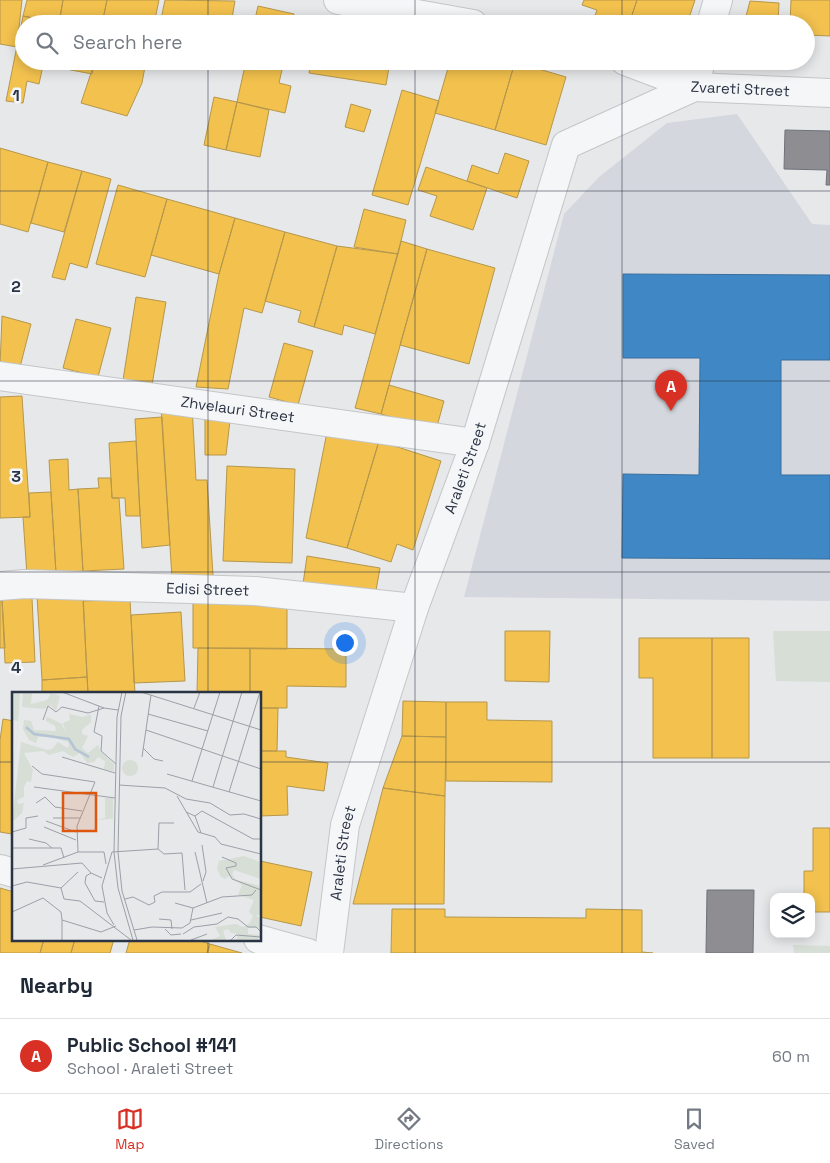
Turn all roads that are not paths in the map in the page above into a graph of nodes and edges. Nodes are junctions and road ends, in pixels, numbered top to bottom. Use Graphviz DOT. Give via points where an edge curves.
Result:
graph roads {
  1 [pos="338,0"];
  2 [pos="718,0"];
  3 [pos="422,15"];
  4 [pos="714,15"];
  5 [pos="675,70"];
  6 [pos="697,74"];
  7 [pos="830,93"];
  8 [pos="0,376"];
  9 [pos="475,443"];
  10 [pos="0,586"];
  11 [pos="414,608"];
  12 [pos="261,940"];
  13 [pos="308,953"];
  14 [pos="329,953"];
  1 -- 3 [label="street"];
  2 -- 4 [label="street"];
  5 -- 6 [label="street, Zvareti Street"];
  6 -- 7 [label="street, Zvareti Street"];
  6 -- 9 [label="street, Araleti Street" via="566,145"];
  8 -- 9 [label="street, Zhvelauri Street"];
  9 -- 11 [label="street, Araleti Street"];
  10 -- 11 [label="street, Edisi Street" via="255,591"];
  11 -- 14 [label="street, Araleti Street" via="345,825"];
  12 -- 13 [label="street"];
}
